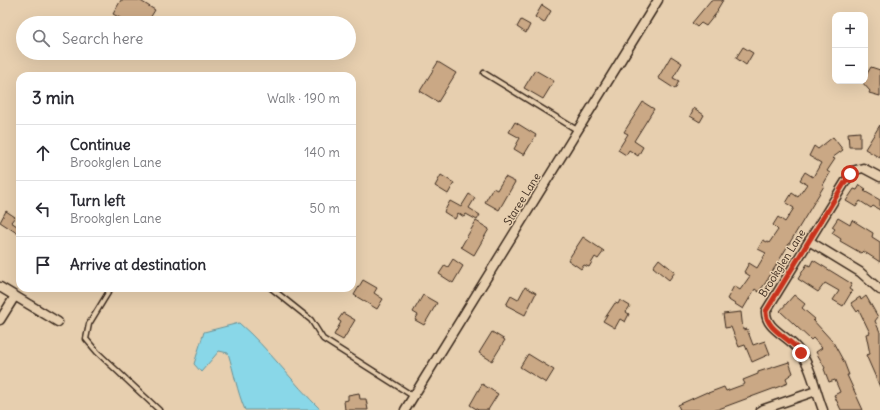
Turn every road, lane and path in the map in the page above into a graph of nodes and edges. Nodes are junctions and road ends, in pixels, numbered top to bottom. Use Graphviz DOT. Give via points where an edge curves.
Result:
graph roads {
  1 [pos="658,0"];
  2 [pos="484,73"];
  3 [pos="577,130"];
  4 [pos="880,177"];
  5 [pos="809,241"];
  6 [pos="0,286"];
  7 [pos="880,290"];
  8 [pos="109,292"];
  9 [pos="276,292"];
  10 [pos="15,296"];
  11 [pos="0,320"];
  12 [pos="58,322"];
  13 [pos="816,391"];
  14 [pos="414,396"];
  15 [pos="159,410"];
  16 [pos="405,410"];
  17 [pos="761,410"];
  18 [pos="823,410"];
  1 -- 3 [label="street, Staree Lane"];
  2 -- 3 [label="lane"];
  3 -- 14 [label="street, Staree Lane"];
  4 -- 5 [label="street, Brookglen Lane" via="863,168 856,169 850,174"];
  5 -- 7 [label="street" via="860,272"];
  5 -- 13 [label="street, Brookglen Lane" via="767,307 766,314 768,324 793,344 804,358"];
  6 -- 10 [label="street"];
  8 -- 15 [label="lane" via="89,324 86,339"];
  9 -- 14 [label="lane" via="312,320 323,339"];
  10 -- 11 [label="street"];
  10 -- 12 [label="street"];
  13 -- 17 [label="street"];
  13 -- 18 [label="street, Brookglen Lane"];
  14 -- 16 [label="street, Staree Lane"];
}
